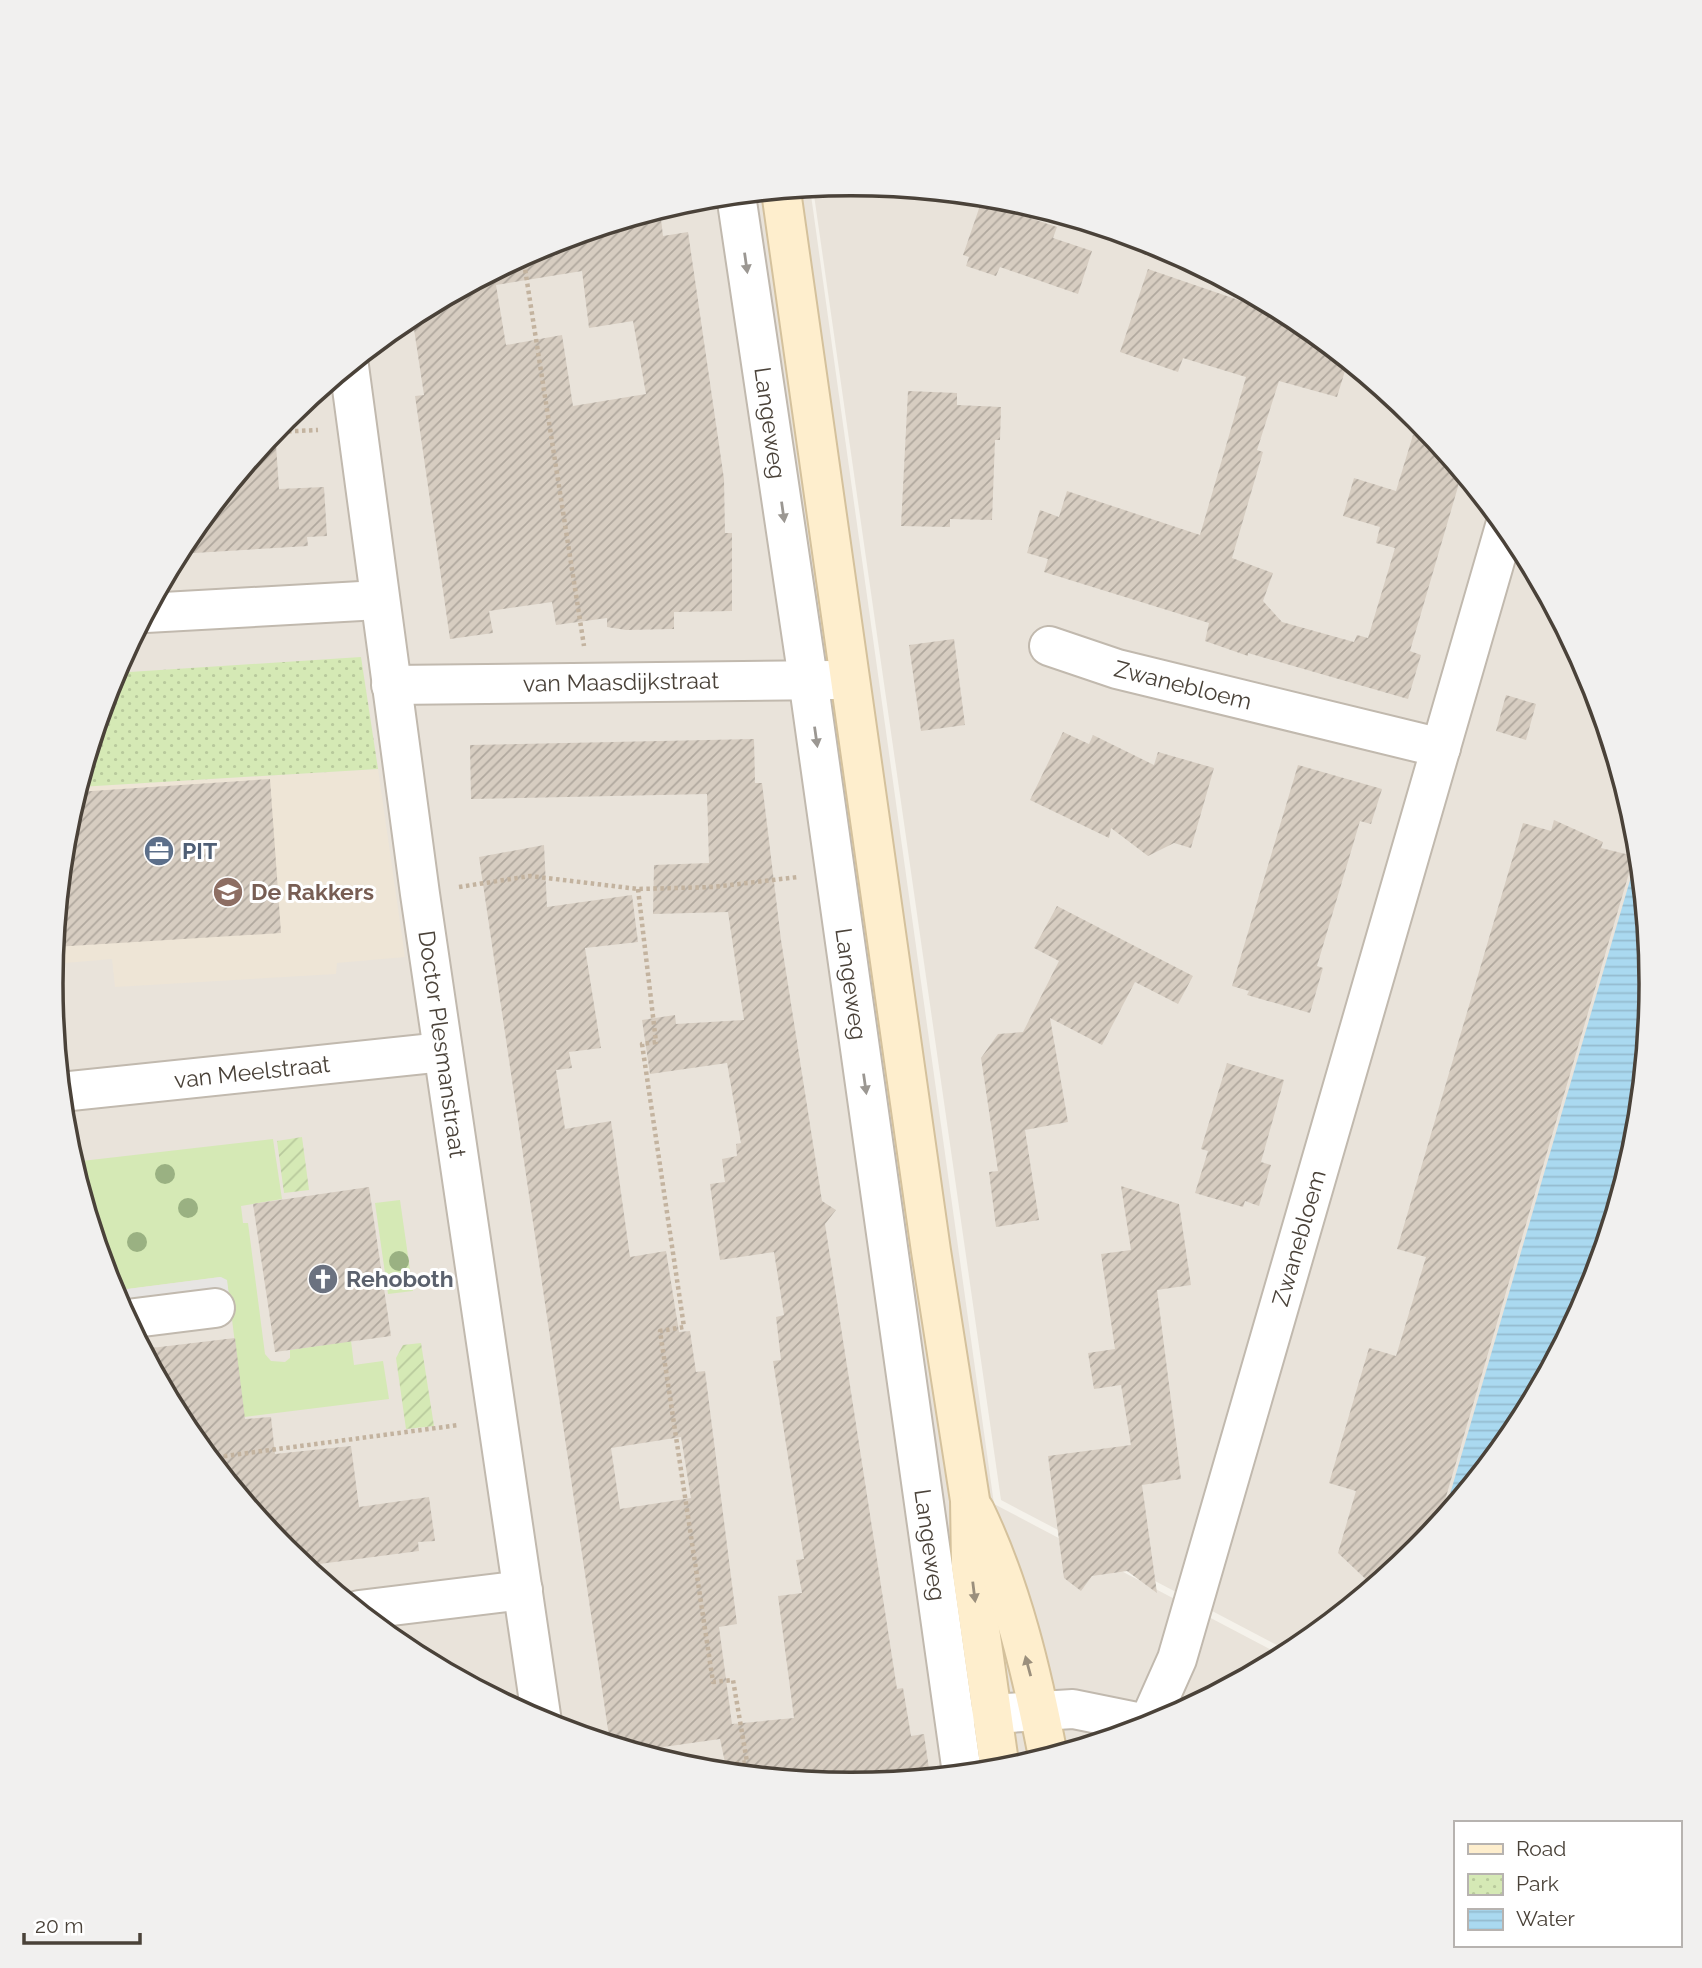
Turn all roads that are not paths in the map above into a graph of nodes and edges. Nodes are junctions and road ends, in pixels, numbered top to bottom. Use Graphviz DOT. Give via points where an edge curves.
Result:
graph roads {
  1 [pos="782,200"];
  2 [pos="737,205"];
  3 [pos="350,376"];
  4 [pos="1501,539"];
  5 [pos="379,600"];
  6 [pos="157,612"];
  7 [pos="1049,646"];
  8 [pos="808,679"];
  9 [pos="851,681"];
  10 [pos="390,685"];
  11 [pos="1441,748"];
  12 [pos="443,1052"];
  13 [pos="71,1091"];
  14 [pos="215,1308"];
  15 [pos="137,1318"];
  16 [pos="970,1500"];
  17 [pos="523,1590"];
  18 [pos="371,1609"];
  19 [pos="540,1708"];
  20 [pos="1040,1711"];
  21 [pos="1156,1711"];
  22 [pos="991,1714"];
  23 [pos="1129,1721"];
  24 [pos="1046,1747"];
  25 [pos="998,1758"];
  26 [pos="961,1764"];
  1 -- 9 [label="main road, Langeweg"];
  2 -- 8 [label="street, Langeweg, one-way"];
  3 -- 5 [label="street, Doctor Plesmanstraat"];
  4 -- 11 [label="street, Zwanebloem"];
  5 -- 6 [label="street"];
  5 -- 10 [label="street, Doctor Plesmanstraat"];
  7 -- 11 [label="street, Zwanebloem" via="1117,669"];
  8 -- 9 [label="street, van Maasdijkstraat"];
  8 -- 10 [label="street, van Maasdijkstraat"];
  8 -- 26 [label="street, Langeweg, one-way"];
  9 -- 16 [label="main road, Langeweg"];
  10 -- 12 [label="street, Doctor Plesmanstraat"];
  11 -- 21 [label="street, Zwanebloem" via="1177,1659"];
  12 -- 13 [label="street, van Meelstraat"];
  12 -- 17 [label="street, Doctor Plesmanstraat"];
  14 -- 15 [label="street"];
  20 -- 16 [label="main road, Langeweg, one-way" via="999,1562"];
  16 -- 22 [label="main road, Langeweg, one-way" via="971,1566"];
  17 -- 18 [label="street"];
  17 -- 19 [label="street, Doctor Plesmanstraat"];
  20 -- 22 [label="street"];
  20 -- 23 [label="street" via="1073,1709"];
  20 -- 24 [label="main road, Langeweg"];
  22 -- 25 [label="main road, Langeweg"];
}
